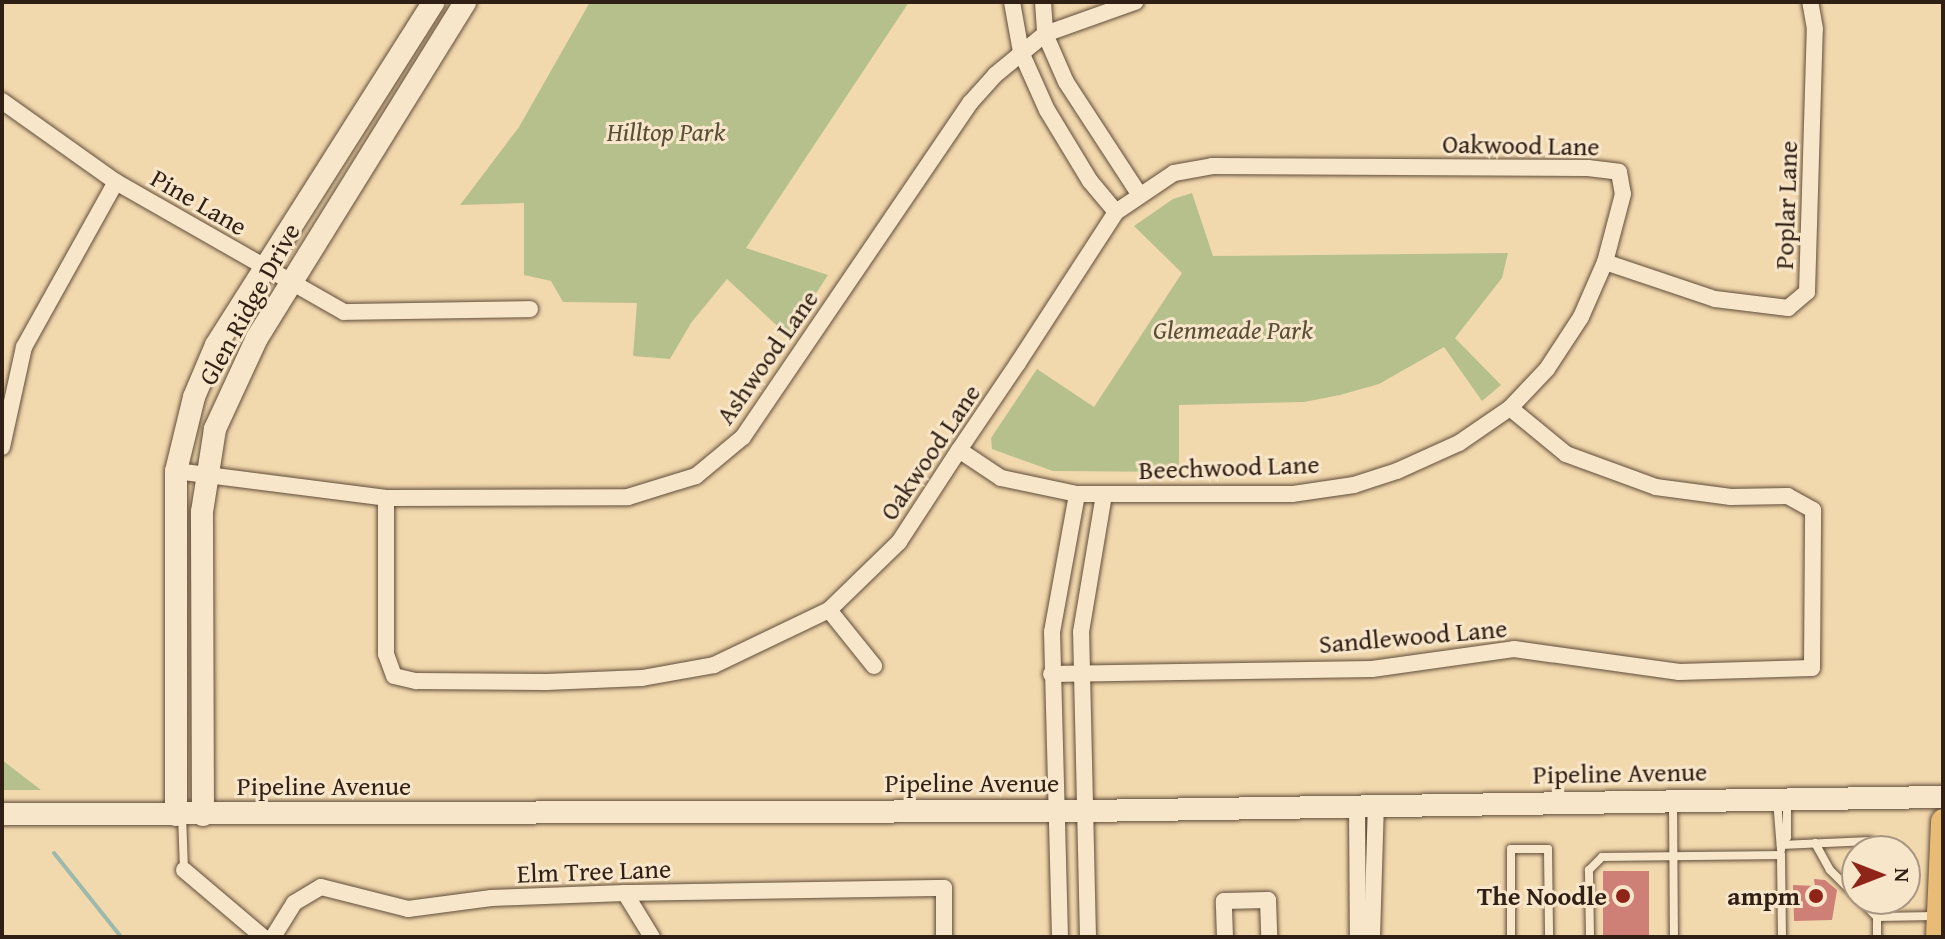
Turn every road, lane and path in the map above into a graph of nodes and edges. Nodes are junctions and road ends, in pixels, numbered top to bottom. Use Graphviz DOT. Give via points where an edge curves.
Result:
graph roads {
  1 [pos="434,2"];
  2 [pos="465,2"];
  3 [pos="1012,2"];
  4 [pos="1043,2"];
  5 [pos="1135,2"];
  6 [pos="1810,2"];
  7 [pos="1045,34"];
  8 [pos="1021,52"];
  9 [pos="2,101"];
  10 [pos="1619,172"];
  11 [pos="116,182"];
  12 [pos="1139,194"];
  13 [pos="1116,212"];
  14 [pos="1605,262"];
  15 [pos="267,269"];
  16 [pos="288,285"];
  17 [pos="530,309"];
  18 [pos="1510,408"];
  19 [pos="2,447"];
  20 [pos="959,450"];
  21 [pos="176,471"];
  22 [pos="205,477"];
  23 [pos="1077,494"];
  24 [pos="1104,494"];
  25 [pos="386,498"];
  26 [pos="829,610"];
  27 [pos="874,666"];
  28 [pos="1051,674"];
  29 [pos="1080,674"];
  30 [pos="1943,797"];
  31 [pos="1782,799"];
  32 [pos="1673,801"];
  33 [pos="1366,805"];
  34 [pos="1059,811"];
  35 [pos="1087,811"];
  36 [pos="2,814"];
  37 [pos="187,815"];
  38 [pos="1943,821"];
  39 [pos="1841,842"];
  40 [pos="1815,843"];
  41 [pos="1781,845"];
  42 [pos="1781,855"];
  43 [pos="1673,857"];
  44 [pos="1376,865"];
  45 [pos="1358,866"];
  46 [pos="184,870"];
  47 [pos="1841,881"];
  48 [pos="625,893"];
  49 [pos="1877,917"];
  50 [pos="1938,927"];
  51 [pos="263,937"];
  52 [pos="273,937"];
  53 [pos="652,937"];
  54 [pos="944,937"];
  55 [pos="1060,937"];
  56 [pos="1088,937"];
  57 [pos="1225,937"];
  58 [pos="1269,937"];
  59 [pos="1358,937"];
  60 [pos="1372,937"];
  61 [pos="1511,937"];
  62 [pos="1549,937"];
  63 [pos="1590,937"];
  64 [pos="1674,937"];
  65 [pos="1782,937"];
  66 [pos="1877,937"];
  1 -- 15 [label="main road, Glen Ridge Drive"];
  2 -- 16 [label="main road, Glen Ridge Drive"];
  3 -- 8 [label="street"];
  4 -- 7 [label="street"];
  5 -- 7 [label="street, Ashwood Lane"];
  6 -- 14 [label="street, Poplar Lane" via="1815,29 1807,292 1788,308 1715,299"];
  7 -- 8 [label="street, Ashwood Lane"];
  7 -- 12 [label="street" via="1066,82"];
  8 -- 13 [label="street" via="1047,110 1090,181"];
  8 -- 25 [label="street, Ashwood Lane" via="970,103 743,437 717,462 673,486 628,497"];
  9 -- 11 [label="street, Pine Lane"];
  10 -- 12 [label="street, Oakwood Lane" via="1212,166 1174,173"];
  10 -- 14 [label="street, Beechwood Lane" via="1623,194"];
  11 -- 15 [label="street, Pine Lane"];
  11 -- 19 [label="street" via="24,347"];
  12 -- 13 [label="street, Oakwood Lane"];
  13 -- 20 [label="street, Oakwood Lane"];
  14 -- 18 [label="street, Beechwood Lane" via="1581,317 1547,369"];
  15 -- 16 [label="street, Pine Lane"];
  15 -- 21 [label="main road, Glen Ridge Drive" via="216,345 194,397"];
  16 -- 17 [label="street, Pine Lane" via="344,312"];
  16 -- 22 [label="main road, Glen Ridge Drive" via="230,388"];
  18 -- 24 [label="street, Beechwood Lane" via="1459,443 1354,485 1292,494"];
  18 -- 29 [label="street, Sandlewood Lane" via="1566,454 1656,487 1731,497 1788,496 1813,510 1812,668 1679,672 1514,649 1372,669"];
  20 -- 23 [label="street, Beechwood Lane" via="1001,478"];
  20 -- 26 [label="street, Oakwood Lane" via="899,542"];
  21 -- 22 [label="street, Ashwood Lane"];
  21 -- 37 [label="main road, Glen Ridge Drive"];
  22 -- 25 [label="street, Ashwood Lane"];
  22 -- 37 [label="main road, Glen Ridge Drive"];
  23 -- 24 [label="street, Beechwood Lane"];
  23 -- 28 [label="street" via="1057,589"];
  24 -- 29 [label="street" via="1086,589"];
  25 -- 26 [label="street, Oakwood Lane" via="386,654 394,676 416,681 642,678 714,665"];
  26 -- 27 [label="street"];
  28 -- 29 [label="street, Sandlewood Lane"];
  28 -- 34 [label="street" via="1052,780"];
  29 -- 35 [label="street" via="1081,780"];
  30 -- 31 [label="main road, Pipeline Avenue"];
  31 -- 32 [label="main road, Pipeline Avenue"];
  31 -- 41 [label="lane"];
  32 -- 33 [label="main road, Pipeline Avenue"];
  32 -- 43 [label="lane"];
  33 -- 35 [label="main road, Pipeline Avenue"];
  33 -- 44 [label="street"];
  33 -- 45 [label="street"];
  34 -- 35 [label="main road, Pipeline Avenue"];
  34 -- 37 [label="main road, Pipeline Avenue"];
  34 -- 55 [label="street"];
  35 -- 56 [label="street"];
  36 -- 37 [label="main road, Pipeline Avenue"];
  37 -- 46 [label="lane"];
  38 -- 50 [label="main road"];
  39 -- 40 [label="lane"];
  40 -- 41 [label="lane"];
  40 -- 47 [label="lane"];
  41 -- 42 [label="lane"];
  42 -- 43 [label="lane"];
  42 -- 65 [label="lane"];
  43 -- 63 [label="lane" via="1602,857 1593,862"];
  43 -- 64 [label="lane"];
  44 -- 45 [label="street"];
  44 -- 60 [label="street"];
  45 -- 59 [label="street"];
  46 -- 51 [label="street"];
  48 -- 52 [label="street, Elm Tree Lane" via="491,898 408,909 321,887 294,903"];
  48 -- 53 [label="street"];
  48 -- 54 [label="street, Elm Tree Lane" via="944,888"];
  49 -- 50 [label="lane"];
  49 -- 66 [label="lane"];
  57 -- 58 [label="street" via="1224,901 1268,900"];
  61 -- 62 [label="lane" via="1511,849 1548,849"];
}
